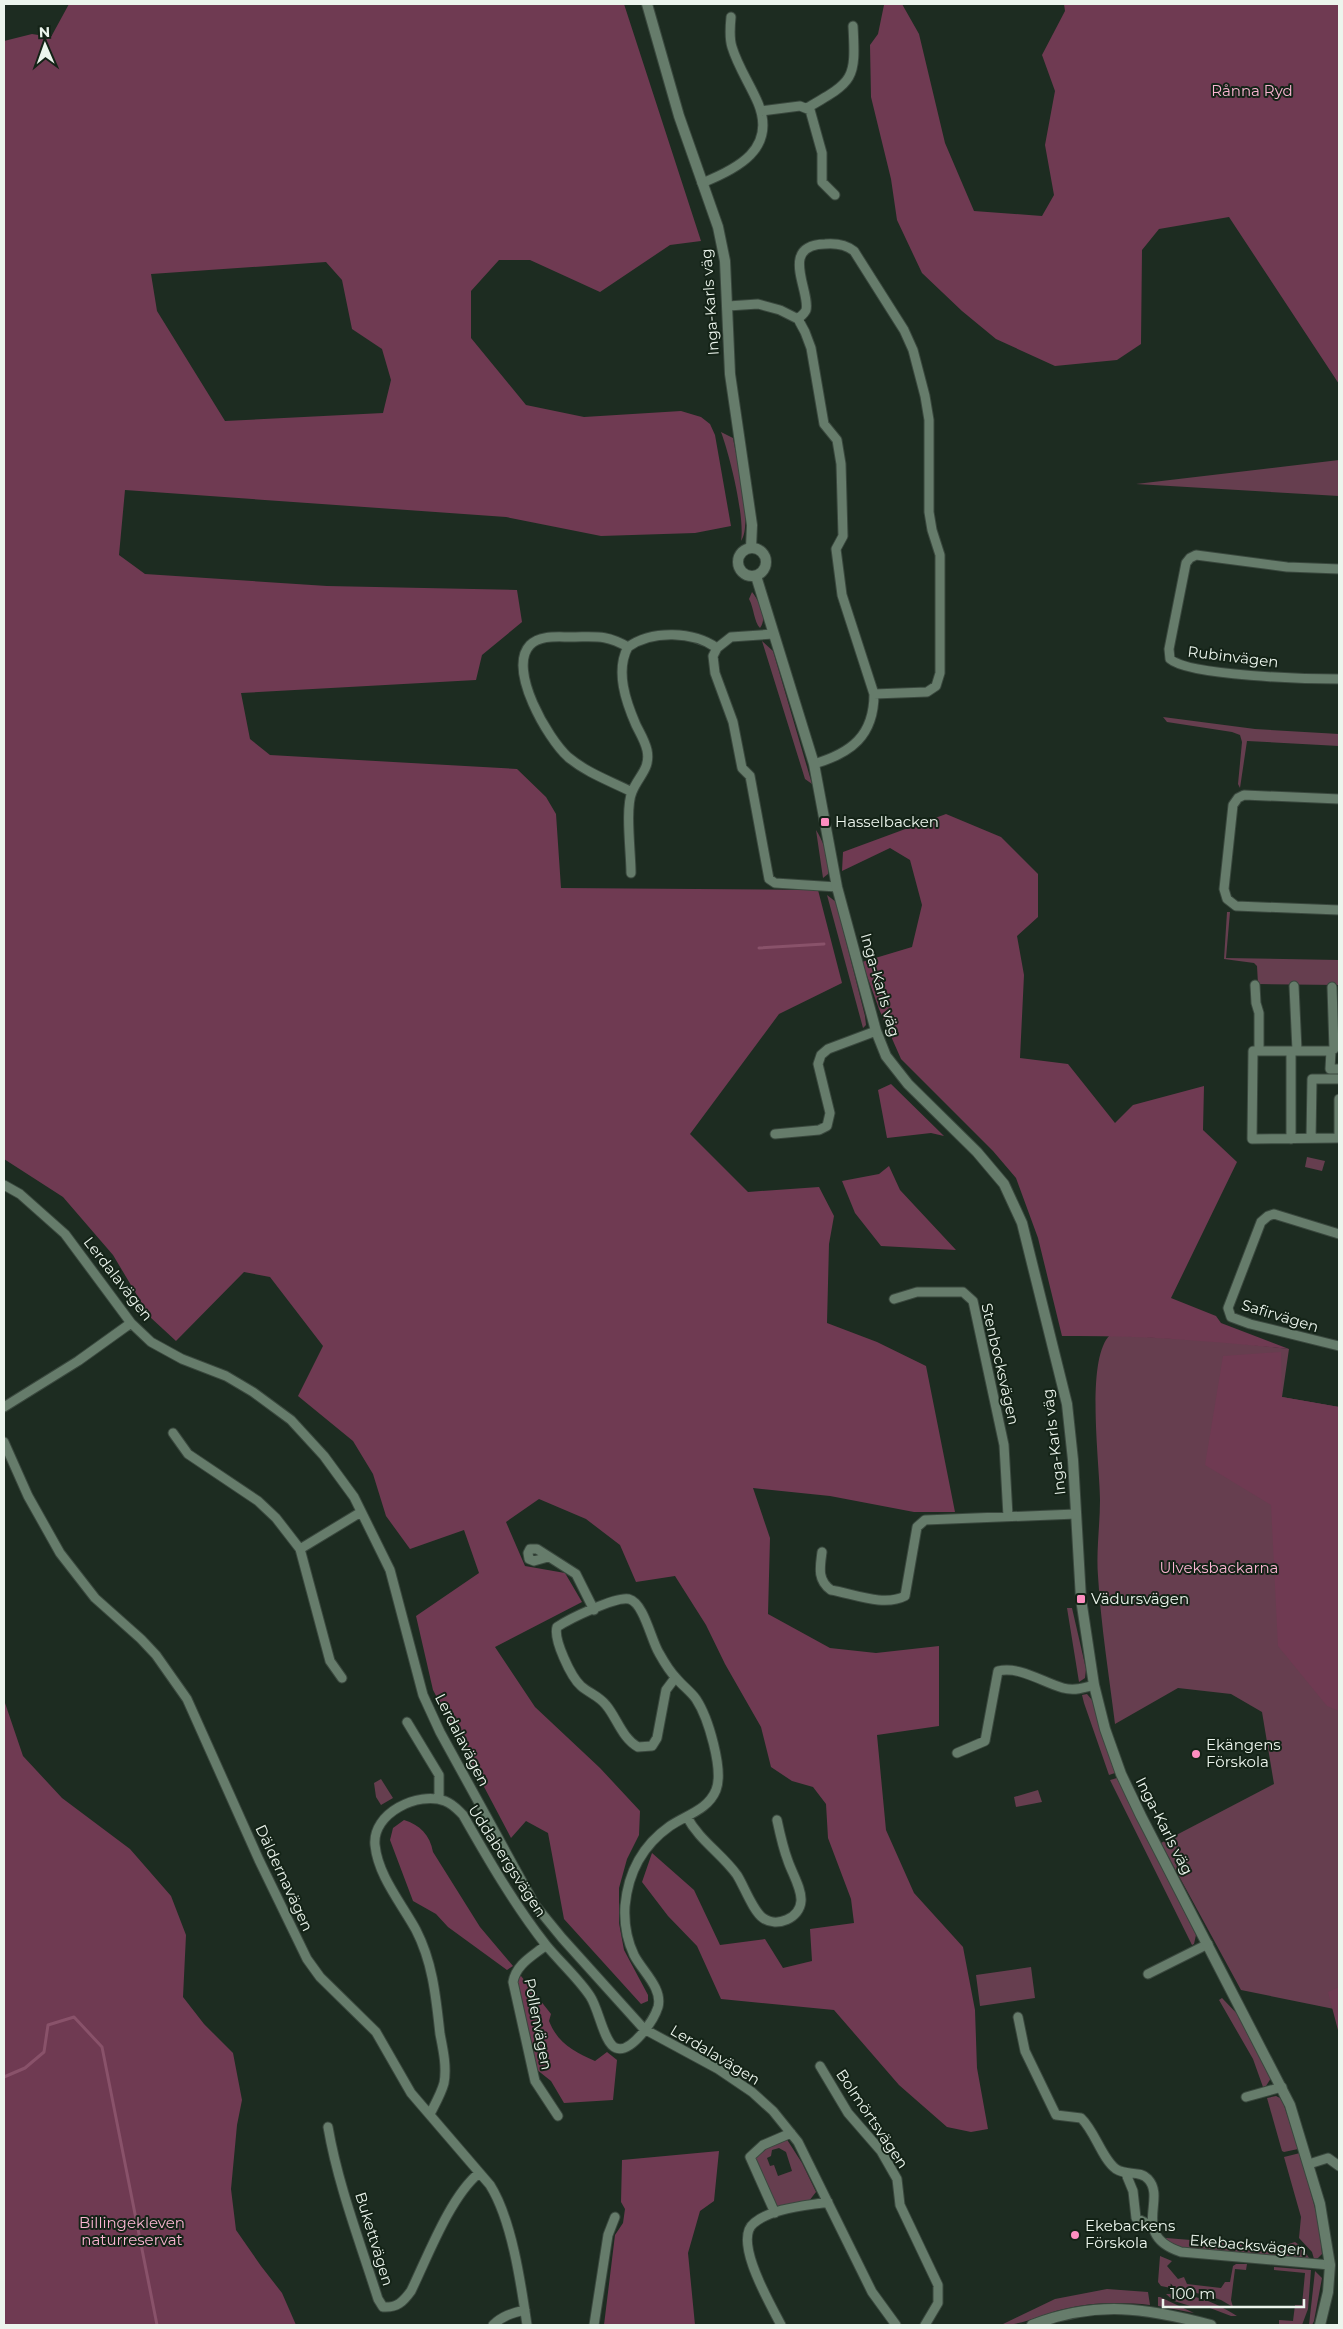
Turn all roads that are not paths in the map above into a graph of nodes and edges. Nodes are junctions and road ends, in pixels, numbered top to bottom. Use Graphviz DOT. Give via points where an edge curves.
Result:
graph roads {
  1 [pos="647,4"];
  2 [pos="731,17"];
  3 [pos="853,26"];
  4 [pos="807,108"];
  5 [pos="761,112"];
  6 [pos="702,183"];
  7 [pos="835,195"];
  8 [pos="728,306"];
  9 [pos="798,319"];
  10 [pos="751,548"];
  11 [pos="1339,569"];
  12 [pos="756,576"];
  13 [pos="773,634"];
  14 [pos="628,647"];
  15 [pos="717,648"];
  16 [pos="1339,679"];
  17 [pos="874,694"];
  18 [pos="814,764"];
  19 [pos="632,792"];
  20 [pos="1339,799"];
  21 [pos="631,872"];
  22 [pos="837,887"];
  23 [pos="1339,910"];
  24 [pos="1255,985"];
  25 [pos="1294,986"];
  26 [pos="1332,987"];
  27 [pos="876,1031"];
  28 [pos="1259,1050"];
  29 [pos="1294,1050"];
  30 [pos="1330,1051"];
  31 [pos="1335,1069"];
  32 [pos="1330,1079"];
  33 [pos="1339,1080"];
  34 [pos="1339,1099"];
  35 [pos="775,1134"];
  36 [pos="1291,1138"];
  37 [pos="1311,1138"];
  38 [pos="1339,1138"];
  39 [pos="4,1185"];
  40 [pos="1339,1234"];
  41 [pos="894,1299"];
  42 [pos="131,1323"];
  43 [pos="1339,1346"];
  44 [pos="4,1408"];
  45 [pos="173,1433"];
  46 [pos="4,1442"];
  47 [pos="361,1512"];
  48 [pos="1076,1514"];
  49 [pos="1008,1516"];
  50 [pos="300,1549"];
  51 [pos="822,1552"];
  52 [pos="548,1558"];
  53 [pos="594,1610"];
  54 [pos="342,1678"];
  55 [pos="675,1678"];
  56 [pos="1094,1686"];
  57 [pos="407,1722"];
  58 [pos="957,1753"];
  59 [pos="440,1799"];
  60 [pos="687,1817"];
  61 [pos="777,1820"];
  62 [pos="1208,1944"];
  63 [pos="546,1945"];
  64 [pos="1148,1974"];
  65 [pos="1018,2017"];
  66 [pos="644,2029"];
  67 [pos="820,2066"];
  68 [pos="1282,2087"];
  69 [pos="1246,2097"];
  70 [pos="430,2114"];
  71 [pos="558,2116"];
  72 [pos="328,2127"];
  73 [pos="791,2133"];
  74 [pos="1309,2164"];
  75 [pos="1339,2166"];
  76 [pos="479,2173"];
  77 [pos="1126,2174"];
  78 [pos="828,2202"];
  79 [pos="775,2213"];
  80 [pos="615,2217"];
  81 [pos="1152,2226"];
  82 [pos="1330,2265"];
  83 [pos="525,2310"];
  84 [pos="493,2325"];
  85 [pos="527,2325"];
  86 [pos="594,2325"];
  87 [pos="781,2325"];
  88 [pos="896,2325"];
  89 [pos="925,2325"];
  90 [pos="1032,2325"];
  91 [pos="1211,2325"];
  92 [pos="1320,2325"];
  1 -- 6 [label="street, Inga-Karls väg" via="678,116"];
  2 -- 5 [label="street" via="731,46"];
  3 -- 4 [label="street" via="854,67 848,81"];
  4 -- 5 [label="street" via="800,106"];
  4 -- 7 [label="street" via="812,114 822,153 822,182"];
  5 -- 6 [label="street" via="762,124 752,154 729,172"];
  6 -- 8 [label="street, Inga-Karls väg" via="718,226 725,261"];
  8 -- 9 [label="street" via="758,304"];
  8 -- 10 [label="street, Inga-Karls väg" via="730,374 752,525"];
  9 -- 17 [label="street" via="811,348 824,424 837,440 843,536 836,549 838,573"];
  9 -- 17 [label="street" via="806,310 798,266 802,255 811,246 821,244 848,246 904,330 913,350 925,396 929,420 930,512 940,555 940,673 936,686 927,692"];
  10 -- 12 [label="street" via="763,552 766,559 762,573"];
  10 -- 12 [label="street" via="738,558 739,567 744,574"];
  11 -- 16 [label="street, Rubinvägen" via="1287,567 1196,555 1186,564 1169,649 1170,659 1175,663 1206,670 1256,676"];
  12 -- 13 [label="street, Inga-Karls väg"];
  13 -- 15 [label="street" via="731,637"];
  13 -- 18 [label="street, Inga-Karls väg"];
  14 -- 15 [label="street" via="647,636 700,638"];
  14 -- 19 [label="street" via="622,676 626,697 647,752 647,768"];
  14 -- 19 [label="street" via="610,638 549,637 531,644 524,653 524,675 533,702 557,745 587,770"];
  15 -- 22 [label="street" via="713,663 733,722 742,768 750,776 769,879 775,883"];
  17 -- 18 [label="street" via="869,727 855,745 836,757"];
  18 -- 22 [label="street, Inga-Karls väg"];
  19 -- 21 [label="street" via="629,814"];
  20 -- 23 [label="street" via="1244,795 1238,798 1233,805 1224,889 1227,899 1236,906"];
  22 -- 27 [label="street, Inga-Karls väg"];
  24 -- 28 [label="street"];
  25 -- 29 [label="street"];
  26 -- 30 [label="street" via="1334,1049"];
  27 -- 35 [label="street" via="828,1049 821,1055 818,1064 830,1113 827,1126 819,1130"];
  27 -- 48 [label="street, Inga-Karls väg" via="886,1056 908,1084 990,1167 1013,1200 1032,1260 1067,1404"];
  28 -- 29 [label="street"];
  28 -- 36 [label="street" via="1253,1051 1252,1139"];
  29 -- 30 [label="street"];
  29 -- 36 [label="street"];
  30 -- 31 [label="street"];
  31 -- 32 [label="street"];
  32 -- 33 [label="street"];
  32 -- 37 [label="street" via="1312,1079"];
  34 -- 38 [label="street"];
  36 -- 37 [label="street"];
  37 -- 38 [label="street"];
  39 -- 42 [label="street, Lerdalavägen" via="20,1194 66,1234"];
  40 -- 43 [label="street, Safirvägen" via="1274,1214 1268,1216 1261,1222 1228,1308 1231,1317"];
  41 -- 49 [label="street, Stenbocksvägen" via="917,1292 963,1292 973,1301 1004,1445"];
  42 -- 44 [label="street"];
  42 -- 47 [label="street, Lerdalavägen" via="151,1342 182,1359 226,1376 291,1420 324,1456"];
  45 -- 50 [label="street" via="188,1454 258,1501"];
  46 -- 70 [label="street, Däldernavägen" via="28,1496 60,1553 95,1598 156,1655 187,1699 307,1959 320,1977 376,2032 411,2093"];
  47 -- 50 [label="street"];
  47 -- 66 [label="street, Lerdalavägen" via="390,1570 423,1695 511,1863 535,1905 556,1932"];
  48 -- 49 [label="street"];
  48 -- 56 [label="street, Inga-Karls väg" via="1081,1599"];
  49 -- 51 [label="street" via="931,1519 920,1523 914,1538 908,1588 905,1596 896,1600 831,1590 825,1585 819,1569"];
  50 -- 54 [label="street" via="330,1661"];
  52 -- 53 [label="street" via="576,1574"];
  53 -- 55 [label="street" via="617,1599 628,1599 636,1604 658,1652"];
  53 -- 55 [label="street" via="557,1627 557,1641 574,1677 606,1704 633,1745 652,1746 657,1738 666,1690"];
  55 -- 60 [label="street" via="695,1698 702,1711 719,1772 715,1792 708,1802"];
  56 -- 58 [label="street" via="1078,1690 1064,1688 1031,1675 998,1671 985,1741"];
  56 -- 62 [label="street, Inga-Karls väg" via="1121,1774"];
  57 -- 59 [label="street" via="439,1775"];
  59 -- 63 [label="street, Uddabergsvägen" via="455,1806 462,1815 520,1910"];
  59 -- 70 [label="street" via="423,1799 395,1809 384,1819 375,1843 382,1870 416,1930 430,1964 445,2066 441,2091"];
  60 -- 61 [label="street" via="736,1875 757,1912 767,1920 778,1922 793,1917 802,1899"];
  60 -- 66 [label="street" via="671,1826 645,1850 636,1863 627,1893 629,1940 638,1962 658,1991 659,1999 658,2008"];
  62 -- 64 [label="street"];
  62 -- 68 [label="street, Inga-Karls väg"];
  63 -- 66 [label="street, Uddabergsvägen" via="591,1998 609,2043 624,2049 632,2045"];
  63 -- 71 [label="street, Pollenvägen" via="520,1965 513,1982 535,2081"];
  65 -- 77 [label="street" via="1025,2051 1056,2115 1081,2118 1115,2168"];
  66 -- 73 [label="street, Lerdalavägen" via="718,2069 752,2092"];
  67 -- 89 [label="street, Bolmörtsvägen" via="848,2114 881,2151 897,2179 900,2206 938,2286 938,2303"];
  68 -- 69 [label="street"];
  68 -- 74 [label="street, Inga-Karls väg"];
  70 -- 76 [label="street, Däldernavägen"];
  72 -- 76 [label="street, Bukettvägen" via="357,2233 383,2307 393,2308 411,2291 458,2196"];
  73 -- 78 [label="street, Lerdalavägen"];
  73 -- 79 [label="street" via="763,2145 750,2157"];
  74 -- 75 [label="street" via="1328,2158"];
  74 -- 82 [label="street, Inga-Karls väg" via="1320,2204"];
  76 -- 83 [label="street, Däldernavägen" via="490,2185 504,2213"];
  77 -- 81 [label="street, Ekebacksvägen" via="1133,2191 1136,2218"];
  77 -- 81 [label="street" via="1142,2174 1149,2179 1153,2188"];
  78 -- 79 [label="street"];
  78 -- 88 [label="street, Lerdalavägen" via="872,2292"];
  79 -- 87 [label="street" via="752,2224 745,2238 751,2260"];
  80 -- 86 [label="street" via="608,2235"];
  81 -- 82 [label="street, Ekebacksvägen" via="1161,2242 1181,2252"];
  82 -- 92 [label="street, Inga-Karls väg"];
  83 -- 84 [label="street" via="499,2319"];
  83 -- 85 [label="street, Däldernavägen"];
  90 -- 91 [label="street" via="1068,2313 1112,2308 1165,2313"];
}
